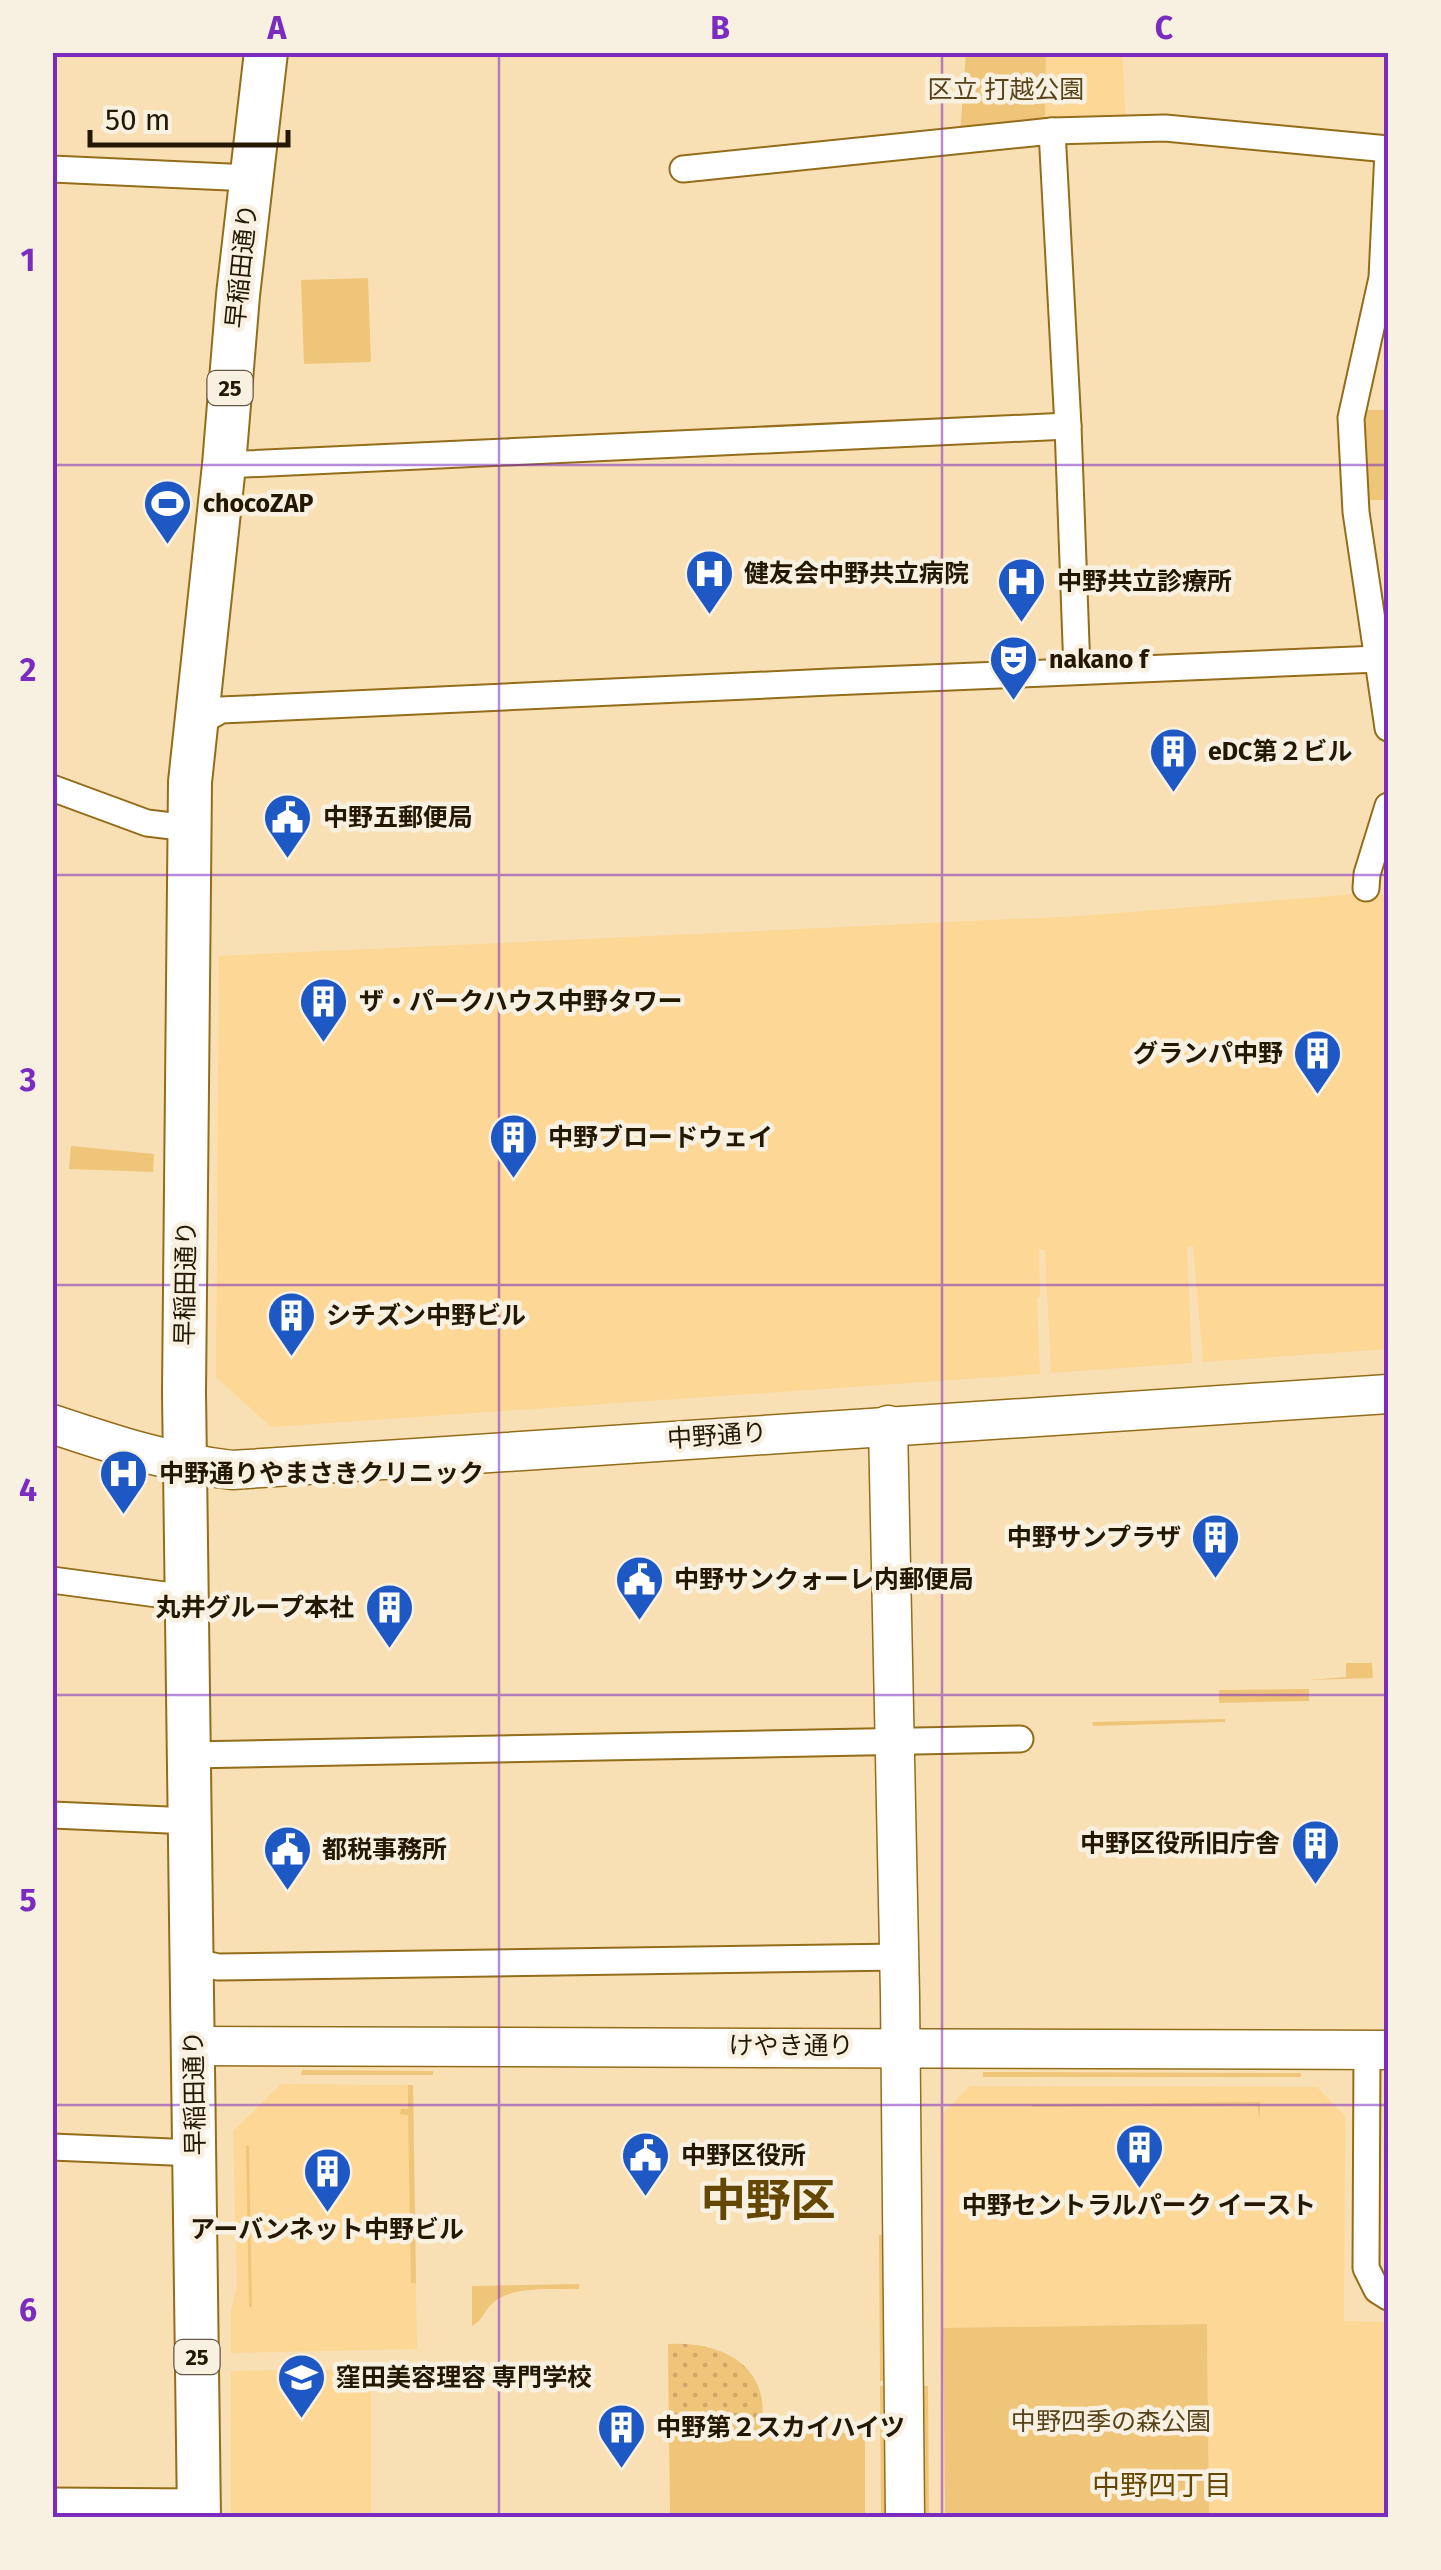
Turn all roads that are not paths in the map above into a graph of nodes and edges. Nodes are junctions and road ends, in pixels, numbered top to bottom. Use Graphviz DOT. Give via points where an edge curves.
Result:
graph roads {
  1 [pos="266,52"];
  2 [pos="1052,132"];
  3 [pos="1388,150"];
  4 [pos="52,169"];
  5 [pos="683,170"];
  6 [pos="250,178"];
  7 [pos="1068,426"];
  8 [pos="224,465"];
  9 [pos="1378,659"];
  10 [pos="1077,671"];
  11 [pos="196,724"];
  12 [pos="1388,728"];
  13 [pos="52,788"];
  14 [pos="1388,806"];
  15 [pos="189,828"];
  16 [pos="1366,888"];
  17 [pos="1388,1394"];
  18 [pos="52,1424"];
  19 [pos="888,1425"];
  20 [pos="186,1464"];
  21 [pos="52,1580"];
  22 [pos="187,1598"];
  23 [pos="1020,1739"];
  24 [pos="895,1742"];
  25 [pos="189,1755"];
  26 [pos="52,1815"];
  27 [pos="191,1821"];
  28 [pos="193,1956"];
  29 [pos="899,1957"];
  30 [pos="194,2046"];
  31 [pos="900,2046"];
  32 [pos="1378,2050"];
  33 [pos="52,2147"];
  34 [pos="196,2153"];
  35 [pos="1388,2297"];
  36 [pos="52,2502"];
  37 [pos="199,2510"];
  38 [pos="904,2518"];
  1 -- 6 [label="main road, 早稲田通り / 25"];
  2 -- 3 [label="street" via="1165,128"];
  2 -- 5 [label="street"];
  2 -- 7 [label="street"];
  3 -- 9 [label="street" via="1382,278 1351,418 1356,512"];
  4 -- 6 [label="street"];
  6 -- 8 [label="main road, 早稲田通り / 25"];
  7 -- 8 [label="street"];
  7 -- 10 [label="street"];
  8 -- 11 [label="main road, 早稲田通り / 25"];
  9 -- 10 [label="street"];
  9 -- 12 [label="street"];
  10 -- 11 [label="street" via="221,710"];
  11 -- 15 [label="main road, 早稲田通り / 25"];
  13 -- 15 [label="street" via="147,823"];
  14 -- 16 [label="street"];
  15 -- 20 [label="main road, 早稲田通り / 25"];
  17 -- 19 [label="street, 中野通り"];
  18 -- 20 [label="street, 中野通り"];
  19 -- 20 [label="street, 中野通り" via="232,1470"];
  19 -- 24 [label="street"];
  20 -- 22 [label="main road, 早稲田通り / 25"];
  21 -- 22 [label="street"];
  22 -- 25 [label="main road, 早稲田通り / 25"];
  23 -- 24 [label="street"];
  24 -- 25 [label="street"];
  24 -- 29 [label="street"];
  25 -- 27 [label="main road, 早稲田通り / 25"];
  26 -- 27 [label="street"];
  27 -- 28 [label="main road, 早稲田通り / 25"];
  28 -- 29 [label="street" via="218,1966"];
  28 -- 30 [label="main road, 早稲田通り / 25"];
  29 -- 31 [label="street"];
  30 -- 31 [label="street, けやき通り"];
  30 -- 34 [label="main road, 早稲田通り / 25"];
  31 -- 32 [label="street, けやき通り"];
  31 -- 38 [label="street"];
  32 -- 35 [label="street" via="1366,2268"];
  33 -- 34 [label="street"];
  34 -- 37 [label="main road, 早稲田通り / 25"];
  36 -- 37 [label="street"];
}
